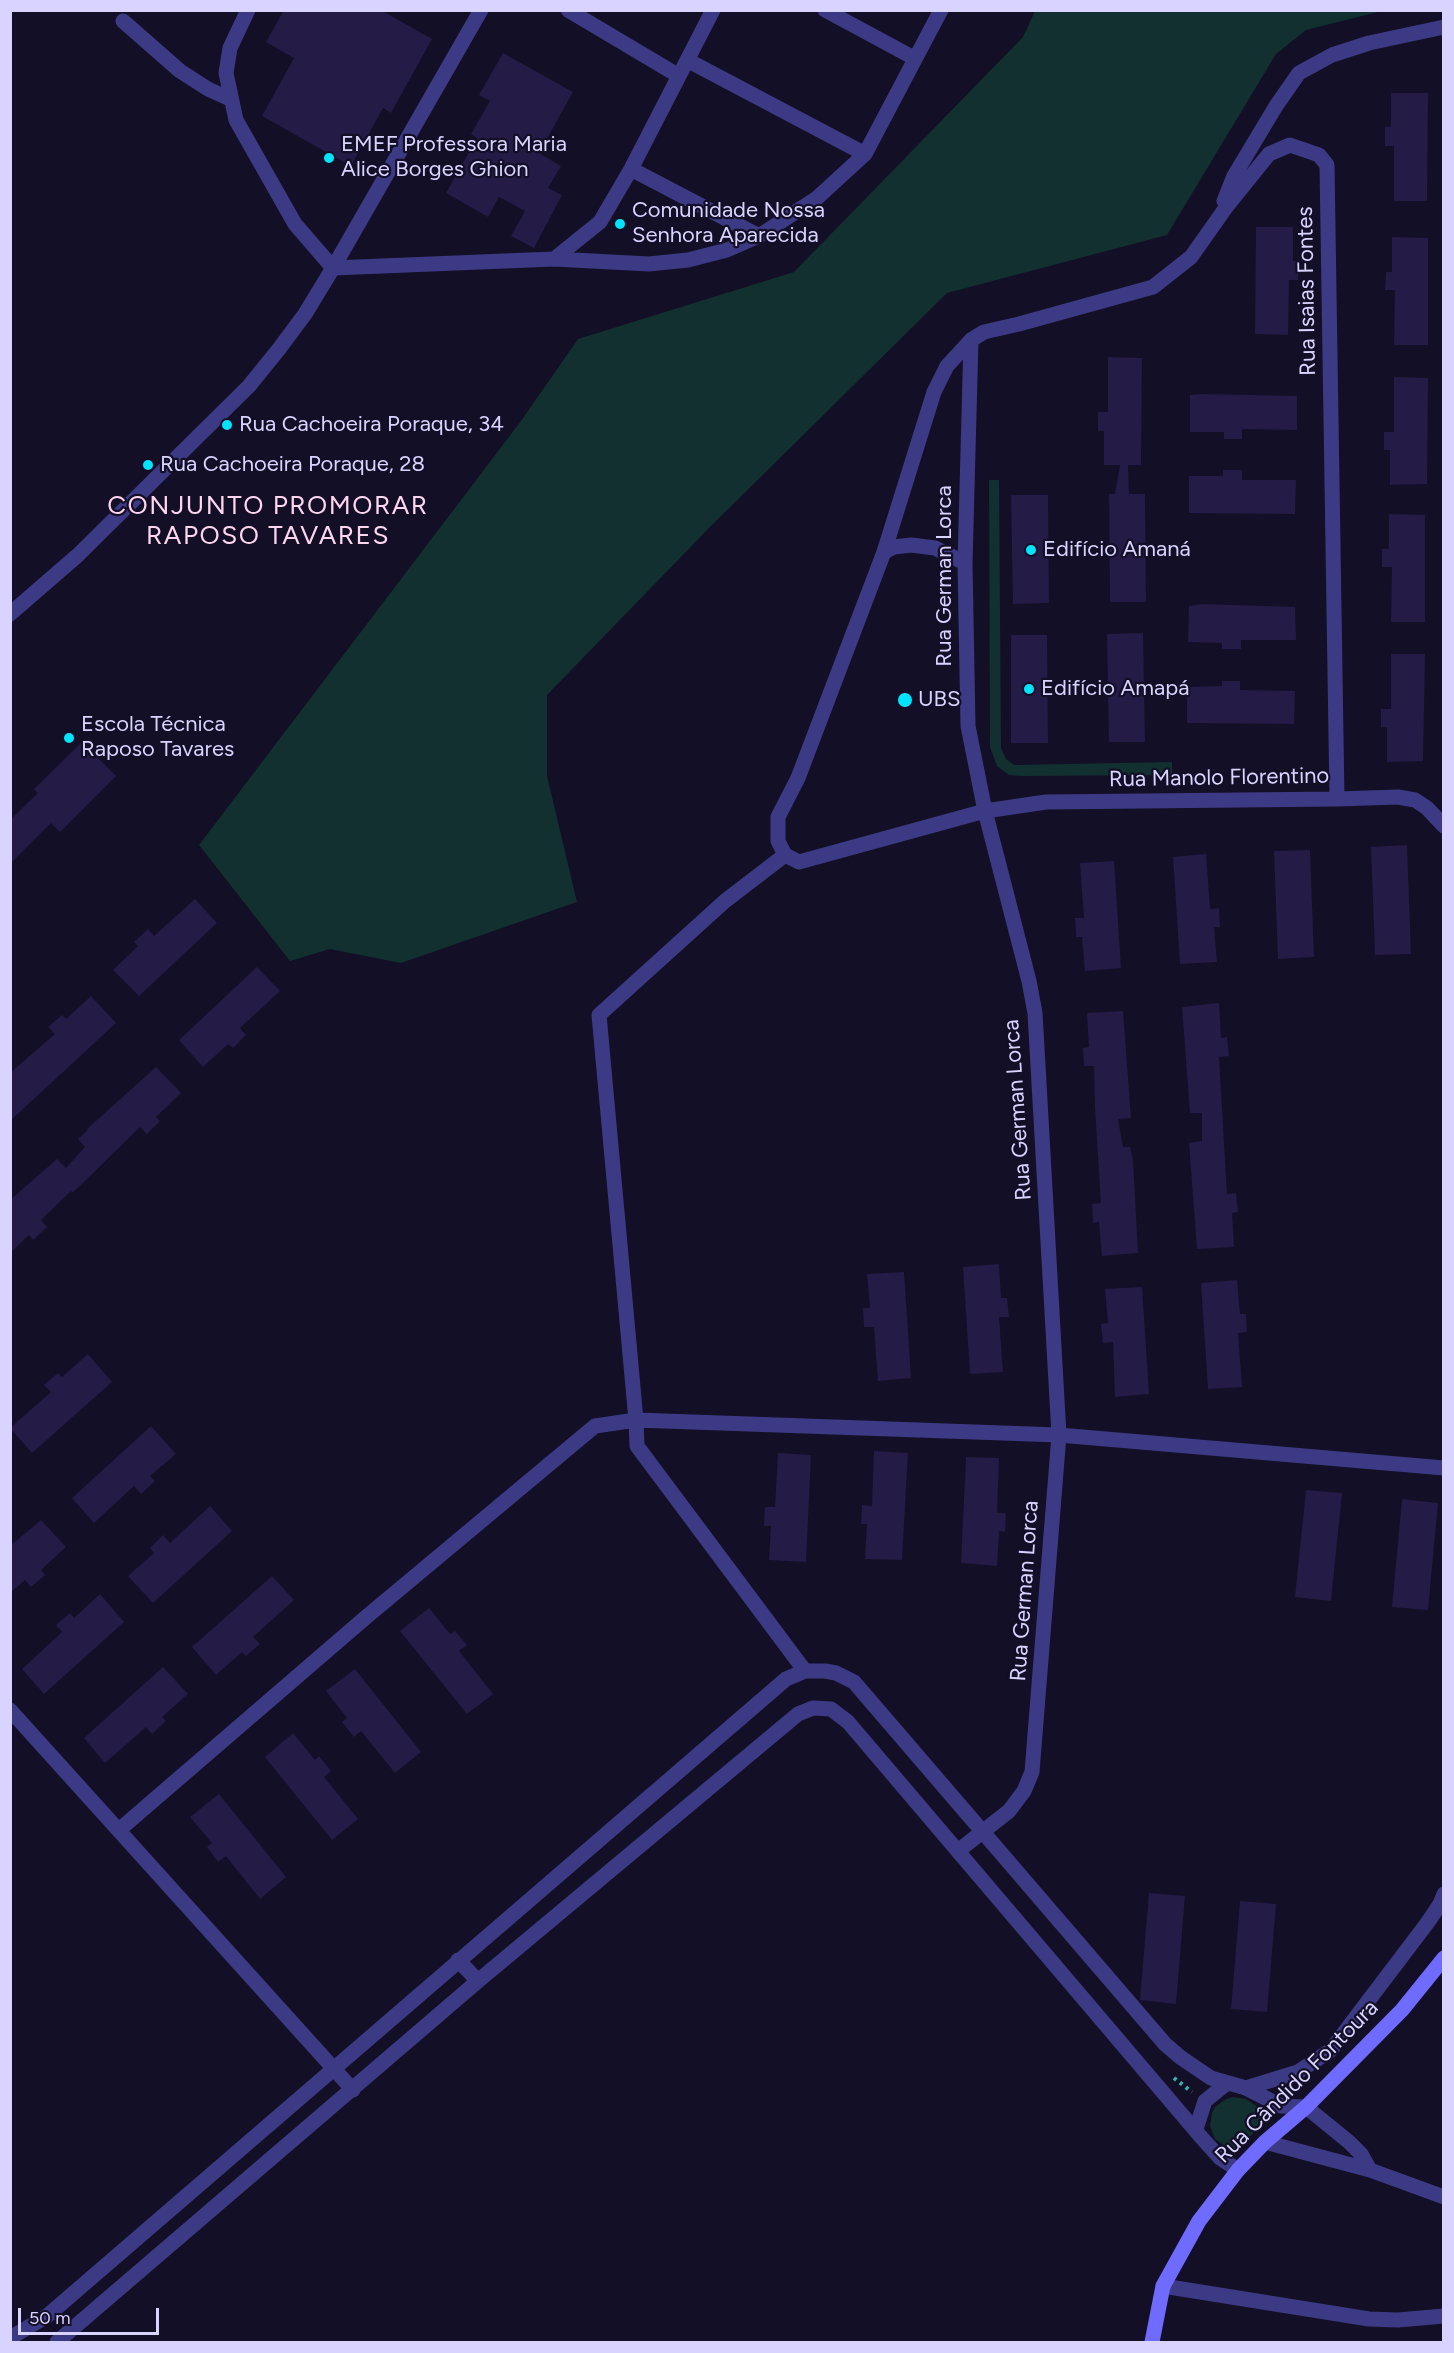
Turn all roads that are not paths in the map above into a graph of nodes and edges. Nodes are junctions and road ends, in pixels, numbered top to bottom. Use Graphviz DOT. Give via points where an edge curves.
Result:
graph roads {
  1 [pos="248,10"];
  2 [pos="481,10"];
  3 [pos="568,10"];
  4 [pos="825,10"];
  5 [pos="941,10"];
  6 [pos="708,12"];
  7 [pos="123,21"];
  8 [pos="1443,27"];
  9 [pos="914,58"];
  10 [pos="687,60"];
  11 [pos="678,76"];
  12 [pos="230,99"];
  13 [pos="865,154"];
  14 [pos="632,169"];
  15 [pos="1215,223"];
  16 [pos="759,236"];
  17 [pos="554,259"];
  18 [pos="333,268"];
  19 [pos="970,340"];
  20 [pos="884,552"];
  21 [pos="965,563"];
  22 [pos="10,614"];
  23 [pos="1338,799"];
  24 [pos="985,810"];
  25 [pos="1443,826"];
  26 [pos="785,855"];
  27 [pos="636,1419"];
  28 [pos="1059,1435"];
  29 [pos="1443,1468"];
  30 [pos="805,1671"];
  31 [pos="10,1710"];
  32 [pos="119,1830"];
  33 [pos="982,1831"];
  34 [pos="958,1851"];
  35 [pos="1443,1894"];
  36 [pos="1443,1958"];
  37 [pos="458,1960"];
  38 [pos="478,1981"];
  39 [pos="333,2068"];
  40 [pos="1226,2084"];
  41 [pos="1246,2088"];
  42 [pos="352,2090"];
  43 [pos="1306,2107"];
  44 [pos="1196,2130"];
  45 [pos="1265,2142"];
  46 [pos="1238,2170"];
  47 [pos="1370,2170"];
  48 [pos="1443,2197"];
  49 [pos="135,2240"];
  50 [pos="151,2263"];
  51 [pos="1163,2286"];
  52 [pos="1443,2316"];
  53 [pos="10,2338"];
  54 [pos="57,2343"];
  55 [pos="1152,2343"];
  1 -- 12 [label="street" via="230,48 226,73"];
  2 -- 18 [label="street"];
  3 -- 11 [label="street"];
  4 -- 9 [label="street"];
  5 -- 9 [label="street"];
  6 -- 10 [label="street"];
  7 -- 12 [label="street" via="180,71"];
  8 -- 15 [label="street" via="1332,55 1299,73 1234,176"];
  9 -- 13 [label="street"];
  10 -- 11 [label="street"];
  10 -- 13 [label="street"];
  11 -- 14 [label="street"];
  12 -- 18 [label="street" via="236,120 295,224"];
  13 -- 16 [label="street" via="817,198"];
  14 -- 16 [label="street"];
  14 -- 17 [label="street" via="600,222"];
  15 -- 19 [label="street, Rua Isaias Fontes" via="1191,257 1153,287 984,332"];
  15 -- 23 [label="street, Rua Isaias Fontes" via="1269,154 1290,146 1319,155 1327,165"];
  16 -- 17 [label="street" via="727,250 688,260 649,264"];
  17 -- 18 [label="street"];
  18 -- 22 [label="street" via="305,314 249,386 78,555"];
  19 -- 20 [label="street" via="939,378"];
  19 -- 21 [label="street, Rua German Lorca"];
  20 -- 21 [label="street" via="911,545 935,548"];
  20 -- 26 [label="street" via="798,777 778,817 778,841"];
  21 -- 24 [label="street, Rua German Lorca" via="968,726"];
  23 -- 24 [label="street, Rua Manolo Florentino" via="1046,802"];
  23 -- 25 [label="street, Rua Manolo Florentino" via="1413,800 1427,808"];
  24 -- 26 [label="street, Rua Manolo Florentino" via="799,862"];
  24 -- 28 [label="street, Rua German Lorca" via="1035,1013"];
  26 -- 27 [label="street" via="725,901 599,1015"];
  27 -- 28 [label="street"];
  27 -- 30 [label="street" via="636,1446"];
  27 -- 32 [label="street" via="595,1426"];
  28 -- 29 [label="street"];
  28 -- 33 [label="street, Rua German Lorca" via="1034,1762 1029,1782 1017,1802"];
  30 -- 33 [label="street" via="836,1673 854,1682"];
  30 -- 37 [label="street" via="786,1680"];
  31 -- 32 [label="street"];
  32 -- 39 [label="street"];
  33 -- 34 [label="street, Rua German Lorca"];
  33 -- 40 [label="street" via="1165,2044 1195,2069"];
  34 -- 38 [label="street" via="840,1714 821,1707 806,1710"];
  34 -- 44 [label="street"];
  35 -- 41 [label="street" via="1428,1922 1330,2050 1298,2072"];
  36 -- 43 [label="main road, Rua Cândido Fontoura" via="1402,2010"];
  37 -- 38 [label="street"];
  37 -- 39 [label="street"];
  38 -- 42 [label="street"];
  39 -- 42 [label="street"];
  39 -- 49 [label="street"];
  40 -- 41 [label="street"];
  40 -- 44 [label="street" via="1205,2101"];
  41 -- 43 [label="street" via="1281,2106"];
  42 -- 50 [label="street"];
  43 -- 45 [label="main road, Rua Cândido Fontoura"];
  43 -- 47 [label="street" via="1361,2154"];
  44 -- 46 [label="street" via="1220,2158"];
  45 -- 46 [label="main road, Rua Cândido Fontoura"];
  45 -- 47 [label="street"];
  46 -- 51 [label="main road, Rua Cândido Fontoura" via="1199,2221"];
  47 -- 48 [label="street"];
  49 -- 50 [label="street"];
  49 -- 53 [label="street" via="47,2316"];
  50 -- 54 [label="street"];
  51 -- 52 [label="street" via="1369,2319"];
  51 -- 55 [label="main road, Rua Cândido Fontoura"];
}
